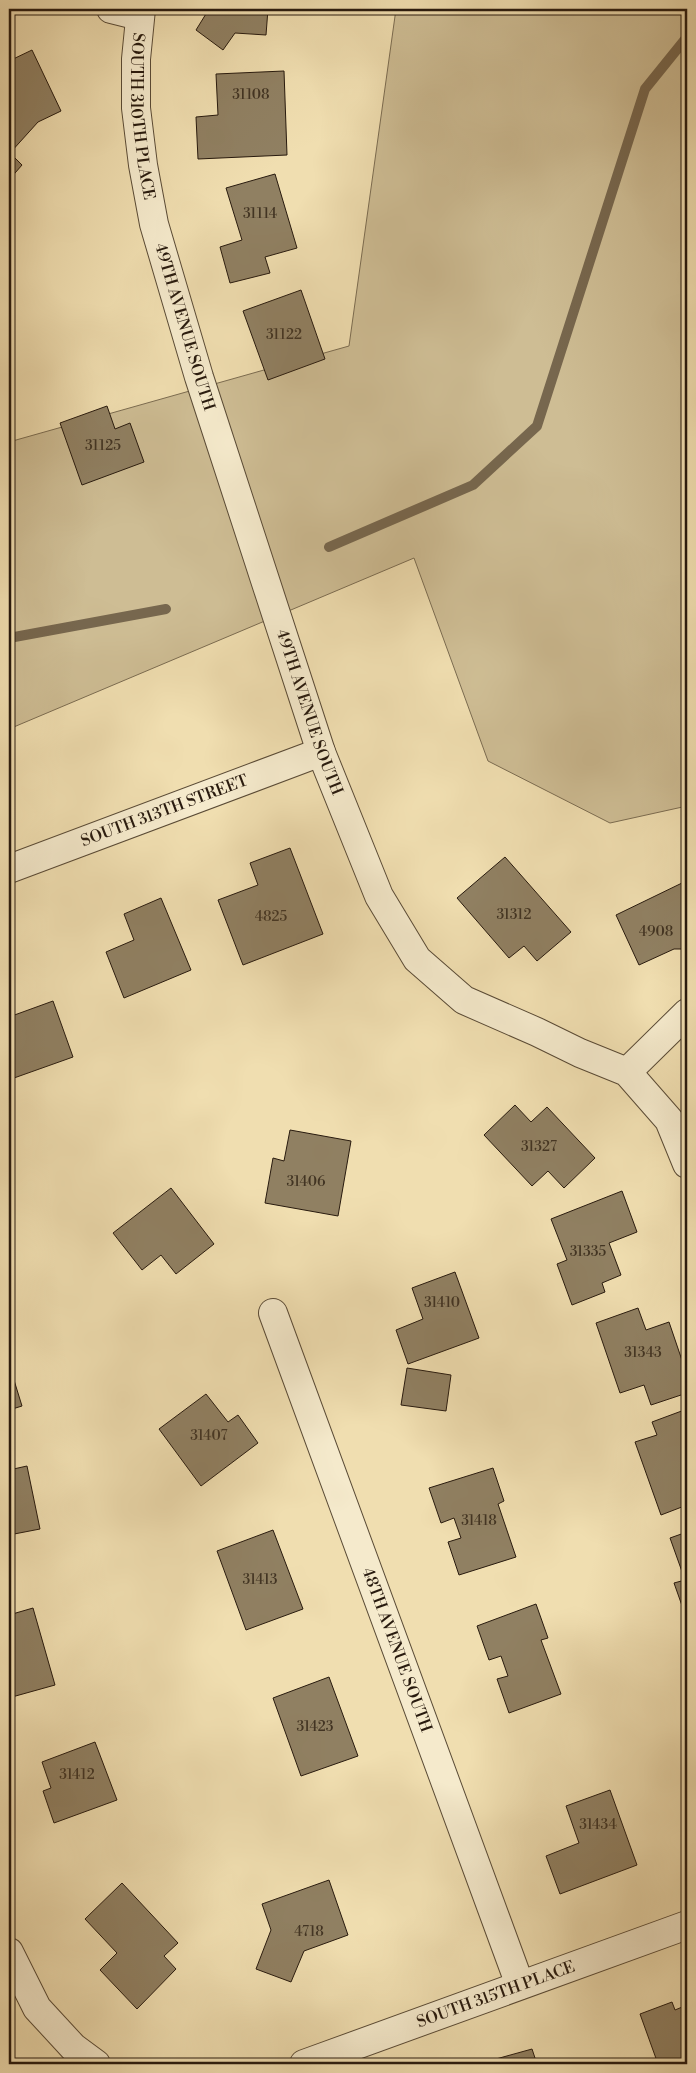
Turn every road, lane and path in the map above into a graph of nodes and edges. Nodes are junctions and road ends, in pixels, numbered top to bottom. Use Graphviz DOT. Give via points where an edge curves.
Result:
graph roads {
  1 [pos="111,9"];
  2 [pos="140,13"];
  3 [pos="154,224"];
  4 [pos="321,752"];
  5 [pos="9,869"];
  6 [pos="687,1013"];
  7 [pos="627,1072"];
  8 [pos="687,1164"];
  9 [pos="273,1314"];
  10 [pos="687,1925"];
  11 [pos="9,1952"];
  12 [pos="520,1985"];
  13 [pos="96,2064"];
  14 [pos="304,2064"];
  1 -- 2 [label="street"];
  2 -- 3 [label="street, SOUTH 310TH PLACE" via="136,108"];
  3 -- 4 [label="street, 49TH AVENUE SOUTH" via="196,368"];
  4 -- 5 [label="street, SOUTH 313TH STREET"];
  4 -- 7 [label="street, 49TH AVENUE SOUTH" via="379,896 417,959 464,1000"];
  6 -- 7 [label="street"];
  7 -- 8 [label="street" via="669,1120"];
  9 -- 12 [label="street, 48TH AVENUE SOUTH"];
  10 -- 12 [label="street, SOUTH 315TH PLACE"];
  11 -- 13 [label="street" via="37,2008 73,2047"];
  12 -- 14 [label="street, SOUTH 315TH PLACE"];
}
